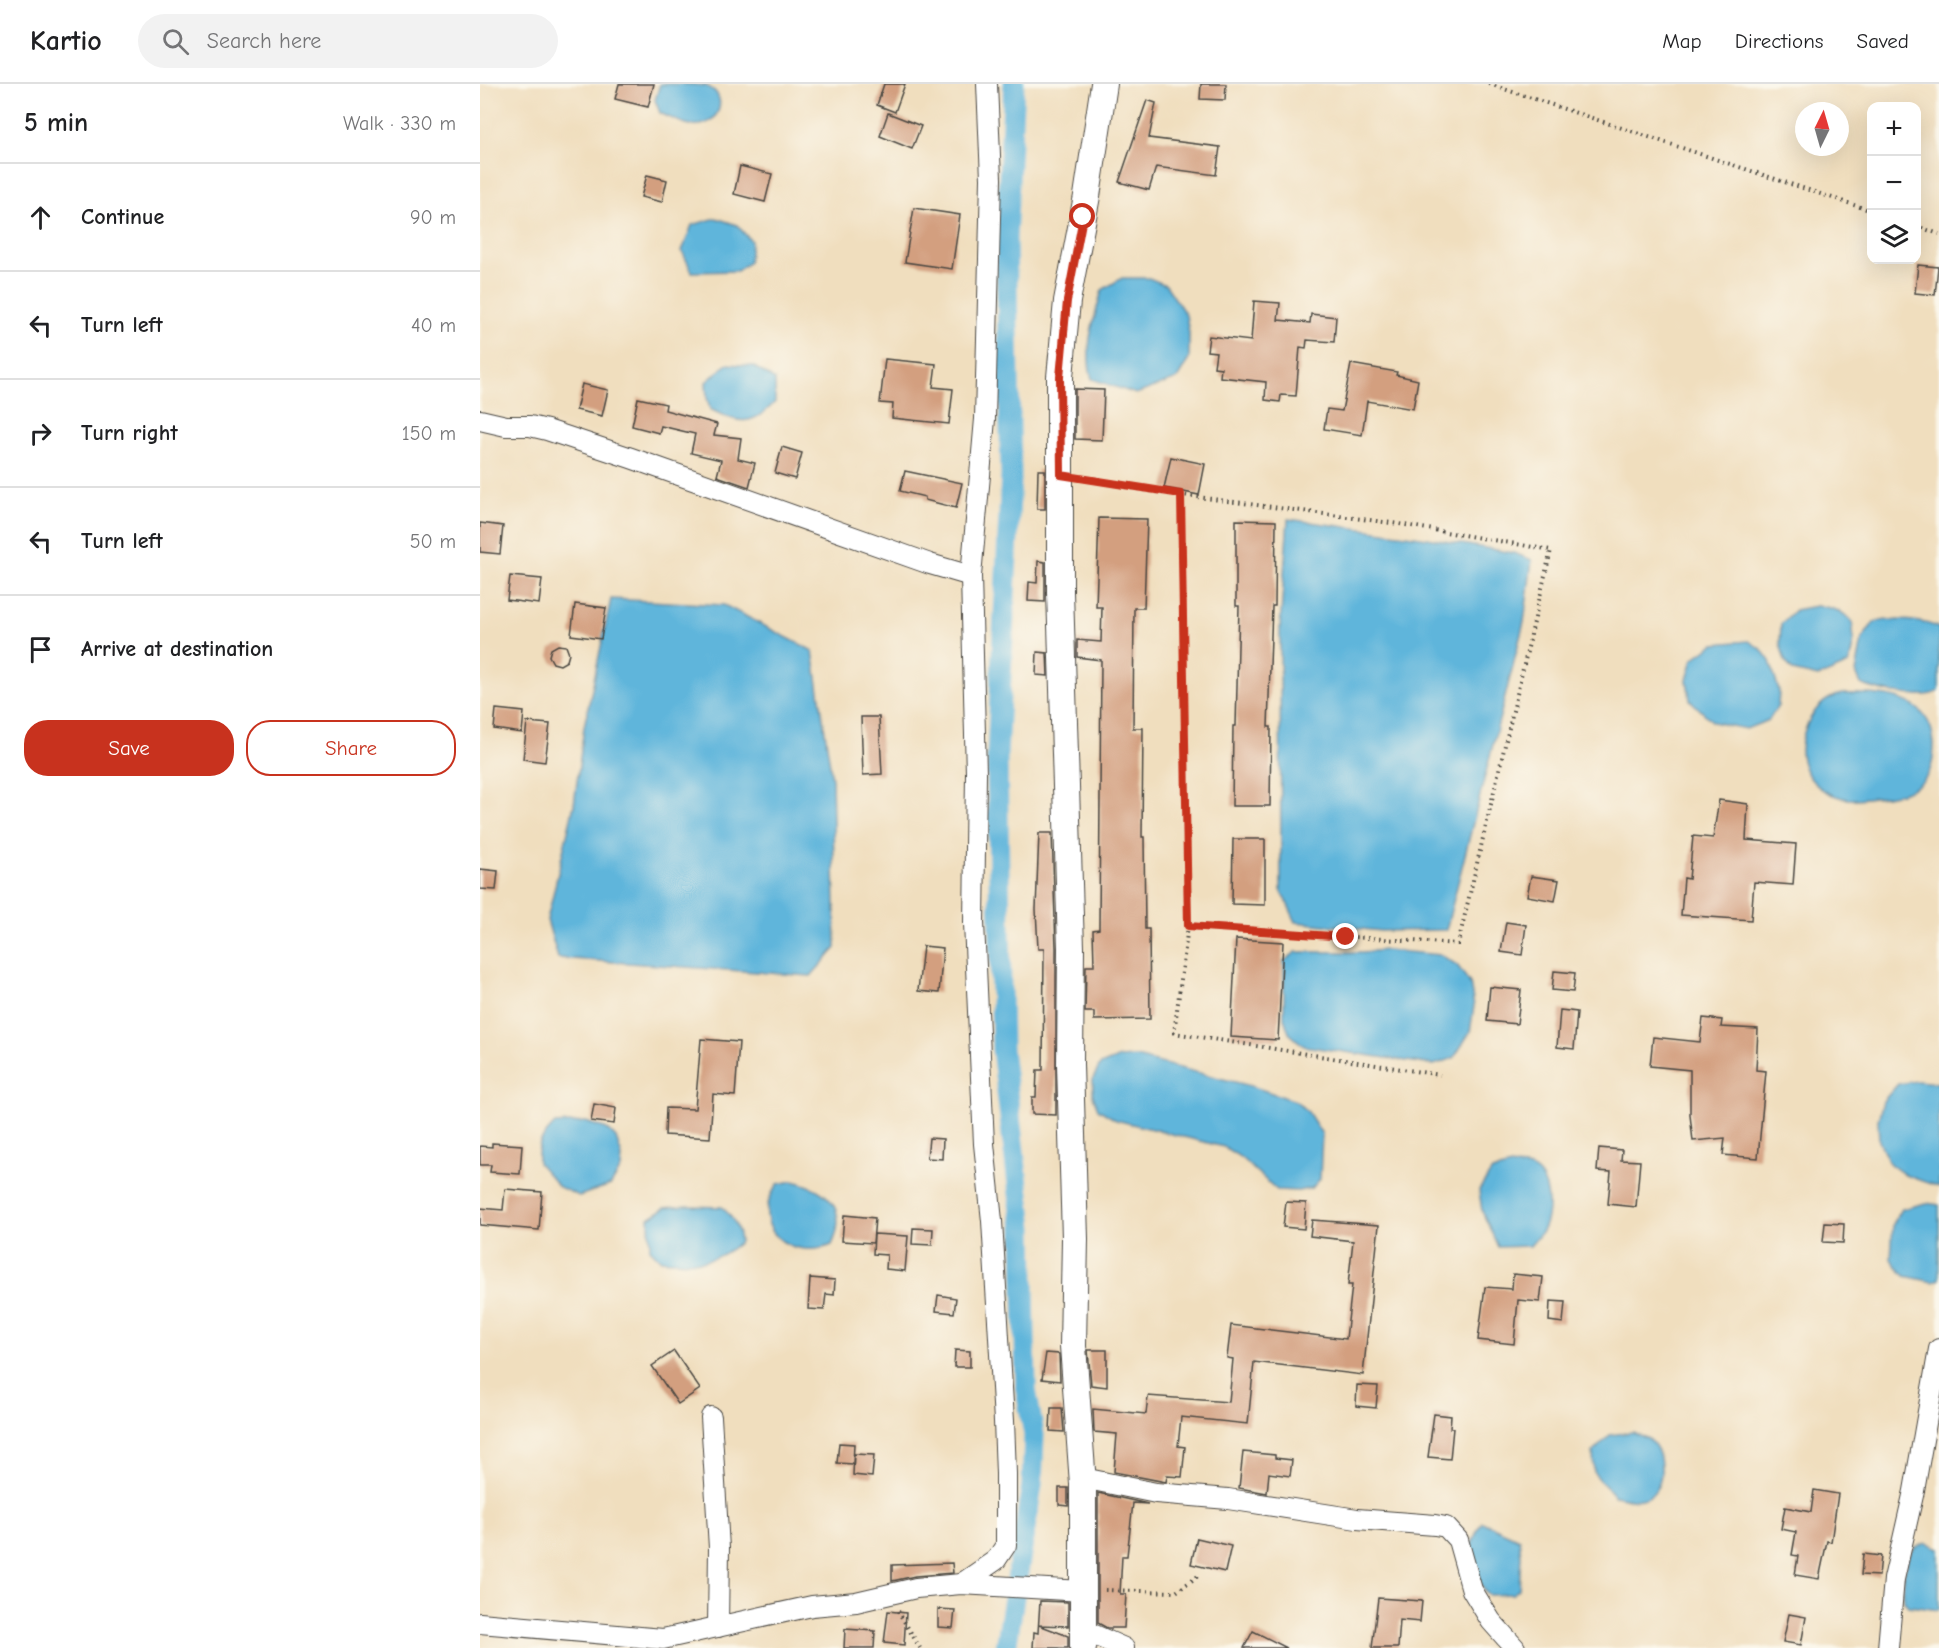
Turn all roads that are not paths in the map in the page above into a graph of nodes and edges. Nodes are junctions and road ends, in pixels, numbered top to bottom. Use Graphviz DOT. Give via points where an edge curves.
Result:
graph roads {
  1 [pos="987,84"];
  2 [pos="1104,84"];
  3 [pos="480,420"];
  4 [pos="971,576"];
  5 [pos="1939,1349"];
  6 [pos="711,1417"];
  7 [pos="1083,1478"];
  8 [pos="961,1584"];
  9 [pos="1083,1590"];
  10 [pos="480,1623"];
  11 [pos="718,1627"];
  12 [pos="1083,1639"];
  13 [pos="1124,1648"];
  14 [pos="1515,1648"];
  15 [pos="1888,1648"];
  1 -- 4 [label="street" via="991,179 985,419"];
  2 -- 7 [label="street" via="1067,301 1060,377 1060,592 1075,1239 1073,1346"];
  3 -- 4 [label="street" via="547,430"];
  4 -- 8 [label="street" via="976,774 974,923 1004,1421 1006,1545 996,1560"];
  5 -- 15 [label="street" via="1894,1579"];
  6 -- 11 [label="street" via="719,1548"];
  7 -- 9 [label="street"];
  7 -- 14 [label="street" via="1156,1493 1228,1498 1357,1519 1446,1527 1458,1540 1472,1590 1491,1621"];
  8 -- 9 [label="street"];
  8 -- 11 [label="street" via="812,1606"];
  9 -- 12 [label="street"];
  10 -- 11 [label="street" via="663,1639"];
  12 -- 13 [label="street"];
}
